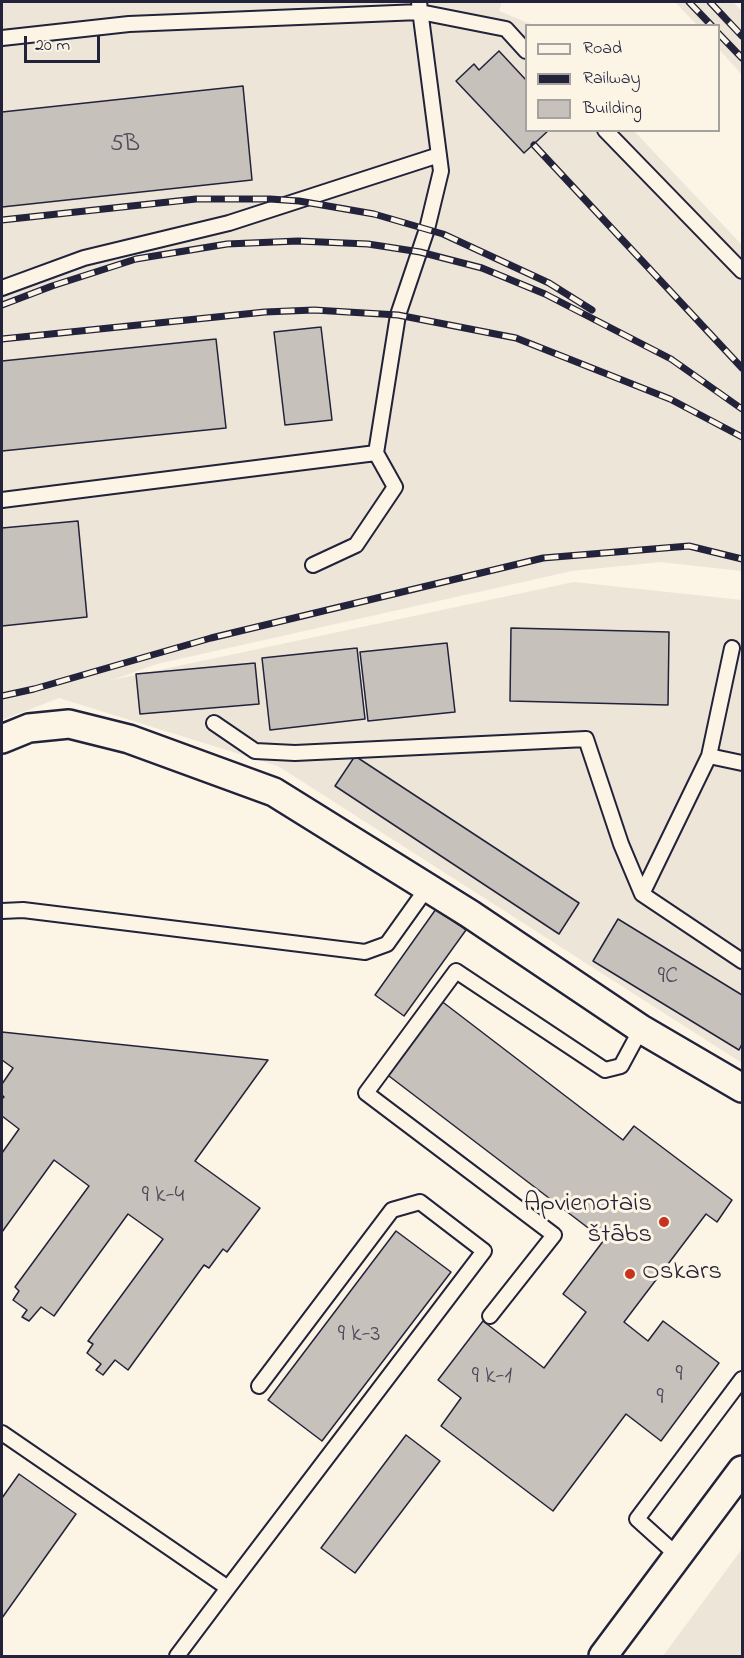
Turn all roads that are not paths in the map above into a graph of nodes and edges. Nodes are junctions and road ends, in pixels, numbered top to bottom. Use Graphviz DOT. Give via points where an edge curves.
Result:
graph roads {
  1 [pos="420,7"];
  2 [pos="2,38"];
  3 [pos="525,50"];
  4 [pos="607,132"];
  5 [pos="439,155"];
  6 [pos="742,271"];
  7 [pos="2,288"];
  8 [pos="376,453"];
  9 [pos="2,500"];
  10 [pos="313,565"];
  11 [pos="732,648"];
  12 [pos="214,723"];
  13 [pos="2,739"];
  14 [pos="709,756"];
  15 [pos="742,763"];
  16 [pos="427,888"];
  17 [pos="642,894"];
  18 [pos="2,911"];
  19 [pos="742,962"];
  20 [pos="641,1029"];
  21 [pos="742,1088"];
  22 [pos="490,1316"];
  23 [pos="742,1380"];
  24 [pos="259,1386"];
  25 [pos="2,1433"];
  26 [pos="742,1470"];
  27 [pos="678,1556"];
  28 [pos="228,1588"];
  29 [pos="177,1656"];
  30 [pos="603,1656"];
  1 -- 2 [label="lane" via="129,24"];
  1 -- 3 [label="lane" via="506,29"];
  1 -- 5 [label="lane"];
  4 -- 6 [label="lane"];
  5 -- 7 [label="lane" via="229,223 84,258"];
  5 -- 8 [label="lane" via="441,171 427,229 398,315"];
  8 -- 9 [label="lane"];
  8 -- 10 [label="lane" via="394,487 356,545"];
  11 -- 14 [label="lane"];
  12 -- 17 [label="lane" via="255,751 295,753 586,739"];
  13 -- 16 [label="street" via="29,728 69,724 129,739 274,792"];
  14 -- 15 [label="lane"];
  14 -- 17 [label="lane"];
  16 -- 18 [label="lane" via="387,944 365,952 23,910"];
  16 -- 20 [label="street"];
  17 -- 19 [label="lane"];
  20 -- 21 [label="street"];
  20 -- 22 [label="lane" via="621,1066 604,1070 456,971 366,1093 554,1235"];
  23 -- 27 [label="lane" via="637,1519"];
  24 -- 28 [label="lane" via="392,1210 420,1202 484,1251"];
  25 -- 28 [label="lane"];
  26 -- 27 [label="street"];
  27 -- 30 [label="street"];
  28 -- 29 [label="lane"];
}
